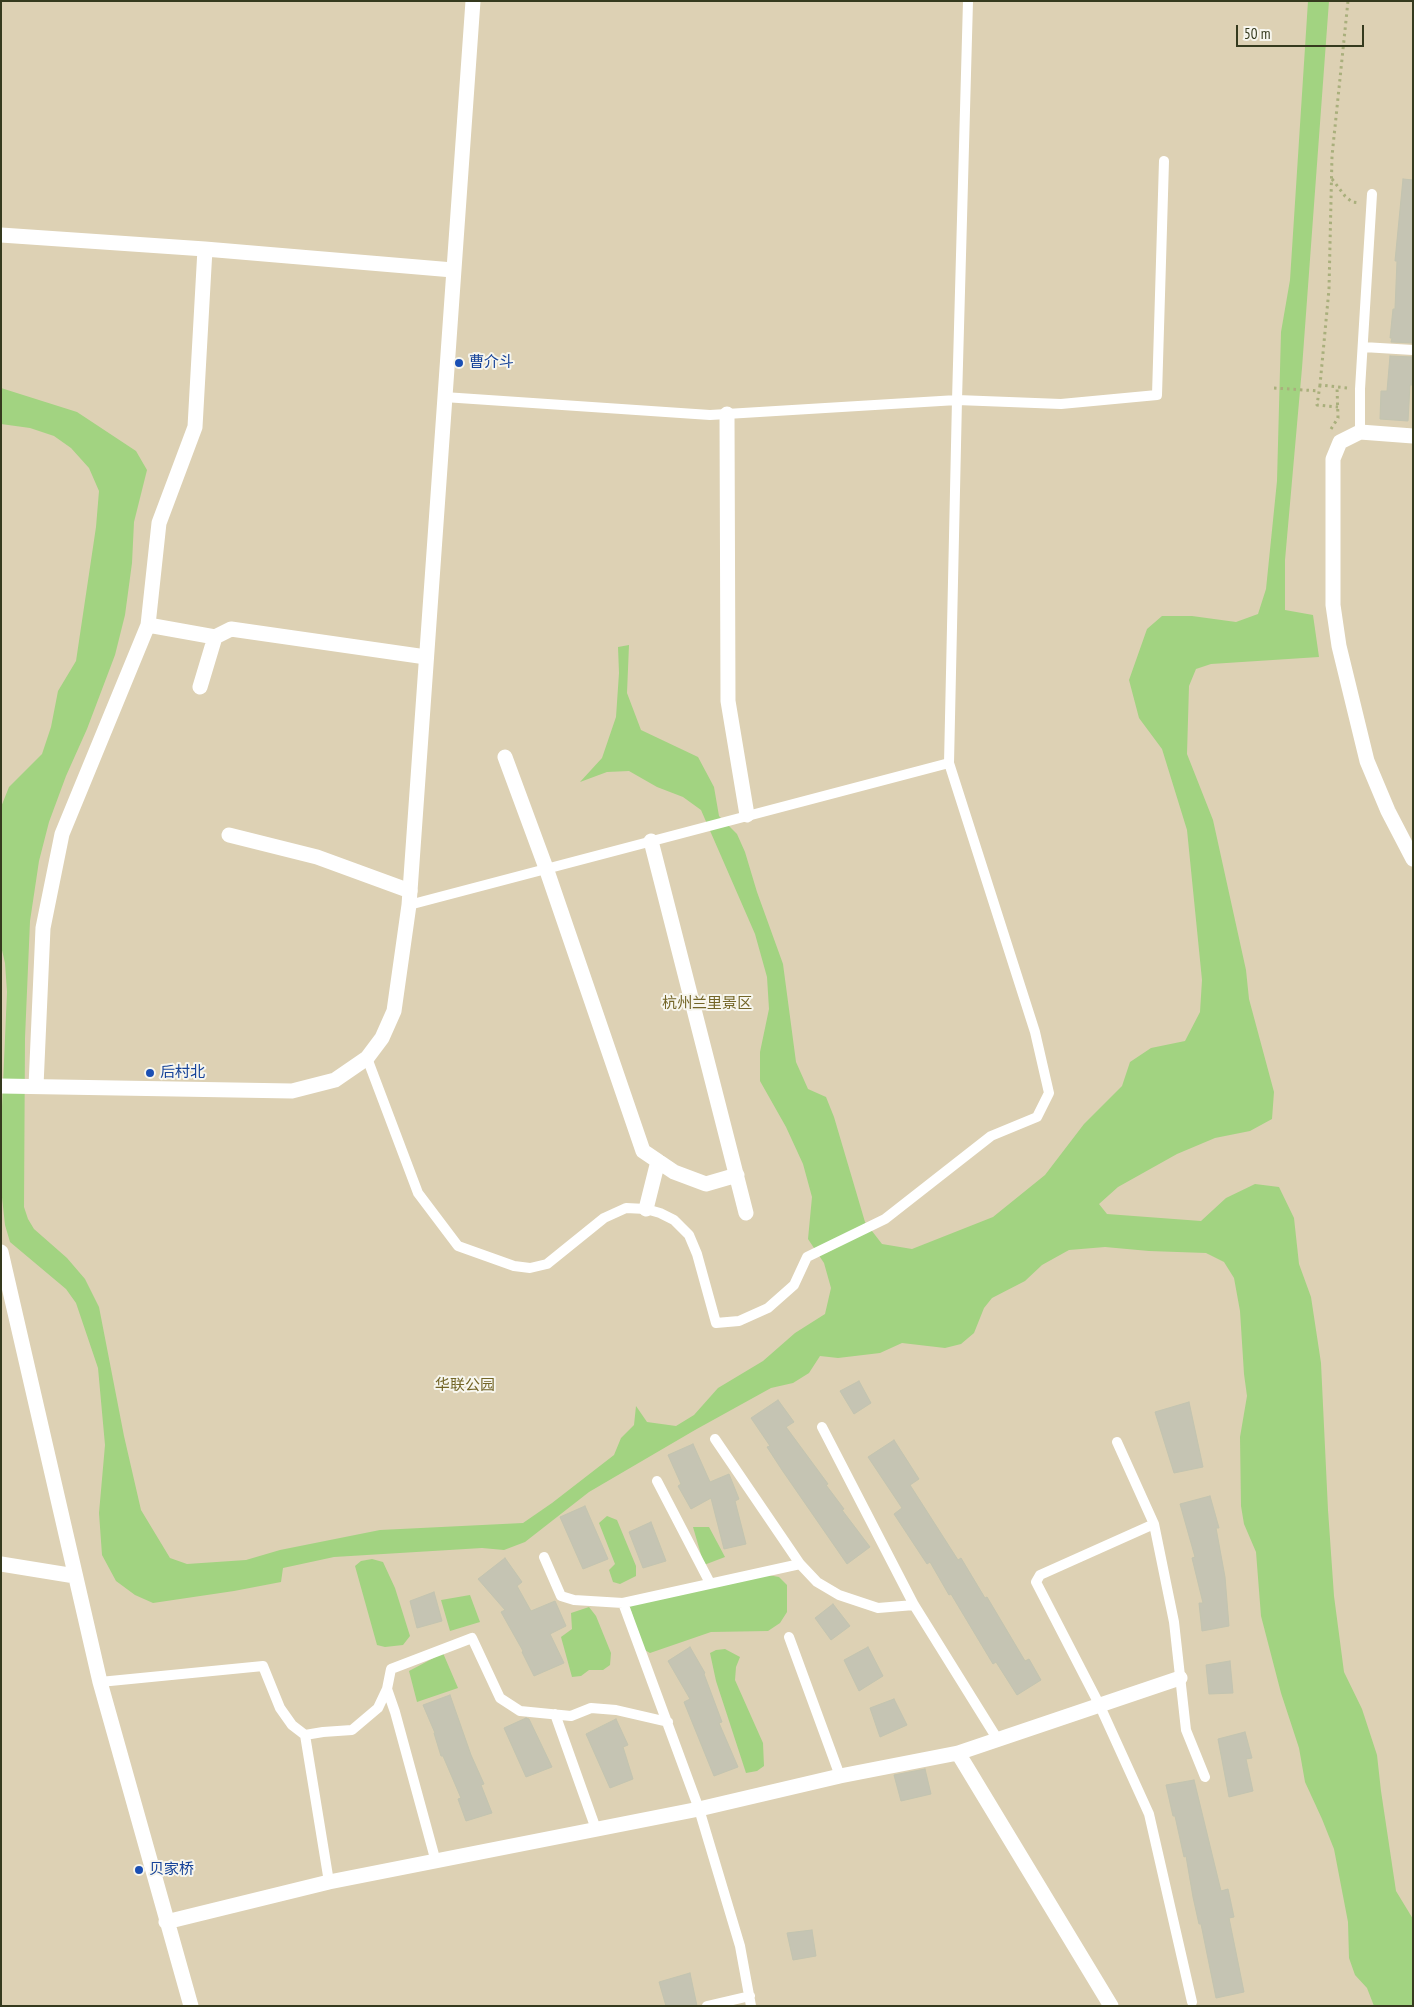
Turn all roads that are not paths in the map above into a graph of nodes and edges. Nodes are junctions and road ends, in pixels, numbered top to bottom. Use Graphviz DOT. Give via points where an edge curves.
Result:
graph roads {
  1 [pos="473,1"];
  2 [pos="968,1"];
  3 [pos="1164,161"];
  4 [pos="1372,194"];
  5 [pos="1,236"];
  6 [pos="205,249"];
  7 [pos="453,270"];
  8 [pos="1363,347"];
  9 [pos="1413,350"];
  10 [pos="444,397"];
  11 [pos="957,400"];
  12 [pos="728,414"];
  13 [pos="1360,432"];
  14 [pos="1413,436"];
  15 [pos="148,625"];
  16 [pos="215,637"];
  17 [pos="426,657"];
  18 [pos="200,687"];
  19 [pos="505,757"];
  20 [pos="949,763"];
  21 [pos="747,816"];
  22 [pos="229,835"];
  23 [pos="652,841"];
  24 [pos="1413,859"];
  25 [pos="546,868"];
  26 [pos="409,898"];
  27 [pos="367,1058"];
  28 [pos="1,1086"];
  29 [pos="36,1086"];
  30 [pos="658,1161"];
  31 [pos="737,1175"];
  32 [pos="646,1209"];
  33 [pos="746,1213"];
  34 [pos="1,1252"];
  35 [pos="3,1273"];
  36 [pos="822,1427"];
  37 [pos="715,1439"];
  38 [pos="1117,1442"];
  39 [pos="657,1481"];
  40 [pos="1154,1524"];
  41 [pos="544,1556"];
  42 [pos="1,1564"];
  43 [pos="800,1564"];
  44 [pos="75,1576"];
  45 [pos="710,1583"];
  46 [pos="623,1604"];
  47 [pos="914,1604"];
  48 [pos="789,1637"];
  49 [pos="1180,1678"];
  50 [pos="100,1682"];
  51 [pos="386,1689"];
  52 [pos="1099,1704"];
  53 [pos="556,1714"];
  54 [pos="668,1722"];
  55 [pos="305,1735"];
  56 [pos="998,1740"];
  57 [pos="958,1753"];
  58 [pos="840,1776"];
  59 [pos="1205,1777"];
  60 [pos="699,1809"];
  61 [pos="596,1829"];
  62 [pos="436,1862"];
  63 [pos="329,1882"];
  64 [pos="166,1922"];
  65 [pos="751,2001"];
  66 [pos="1192,2002"];
  67 [pos="191,2006"];
  68 [pos="707,2006"];
  69 [pos="1111,2006"];
  1 -- 7 [label="street"];
  2 -- 11 [label="lane"];
  3 -- 11 [label="lane" via="1156,395 1061,404"];
  4 -- 8 [label="lane"];
  5 -- 6 [label="street"];
  6 -- 7 [label="street"];
  6 -- 15 [label="street" via="195,428 159,523"];
  7 -- 10 [label="street"];
  8 -- 9 [label="lane"];
  8 -- 13 [label="lane"];
  10 -- 12 [label="lane"];
  10 -- 17 [label="street"];
  11 -- 12 [label="lane"];
  11 -- 20 [label="lane"];
  12 -- 21 [label="street" via="728,701"];
  13 -- 14 [label="street"];
  13 -- 24 [label="street" via="1340,442 1334,459 1333,605 1339,646 1367,761"];
  15 -- 16 [label="street"];
  15 -- 29 [label="street" via="62,834 42,928"];
  16 -- 17 [label="street" via="231,629"];
  16 -- 18 [label="street"];
  17 -- 26 [label="street"];
  19 -- 25 [label="street"];
  20 -- 21 [label="lane"];
  20 -- 32 [label="lane" via="1035,1032 1049,1093 1037,1117 991,1136 885,1219 807,1256 794,1285 768,1308 739,1321 716,1323 689,1236 674,1220"];
  21 -- 23 [label="lane"];
  22 -- 26 [label="street" via="317,857"];
  23 -- 25 [label="lane"];
  23 -- 31 [label="street"];
  25 -- 26 [label="lane"];
  25 -- 30 [label="street" via="643,1151"];
  26 -- 27 [label="street" via="394,1010 382,1038"];
  27 -- 29 [label="street" via="334,1080 292,1091"];
  27 -- 32 [label="lane" via="418,1193 458,1246 514,1266 530,1268 547,1264 604,1218 626,1208"];
  28 -- 29 [label="street"];
  30 -- 31 [label="street" via="674,1172 706,1184"];
  30 -- 32 [label="street"];
  31 -- 33 [label="street"];
  34 -- 35 [label="street"];
  35 -- 44 [label="street"];
  36 -- 47 [label="lane"];
  37 -- 43 [label="lane"];
  38 -- 40 [label="lane"];
  39 -- 45 [label="lane"];
  40 -- 49 [label="lane" via="1174,1622"];
  40 -- 52 [label="lane" via="1040,1575 1036,1582"];
  41 -- 46 [label="lane" via="561,1596"];
  42 -- 44 [label="street"];
  43 -- 45 [label="lane"];
  43 -- 47 [label="lane" via="818,1582 839,1595 878,1608"];
  44 -- 50 [label="street"];
  45 -- 46 [label="lane"];
  46 -- 54 [label="lane"];
  47 -- 56 [label="lane"];
  48 -- 58 [label="lane"];
  49 -- 52 [label="street"];
  49 -- 59 [label="lane" via="1186,1730"];
  50 -- 55 [label="lane" via="263,1666 280,1708 292,1726"];
  50 -- 64 [label="street"];
  51 -- 53 [label="lane" via="391,1669 472,1638 500,1698 520,1711"];
  51 -- 55 [label="lane" via="378,1708 352,1730"];
  51 -- 62 [label="lane" via="396,1712"];
  52 -- 56 [label="street"];
  52 -- 66 [label="lane" via="1150,1814"];
  53 -- 54 [label="lane" via="571,1716 591,1708 616,1710"];
  53 -- 61 [label="lane"];
  54 -- 60 [label="lane"];
  55 -- 63 [label="lane"];
  56 -- 57 [label="street"];
  57 -- 58 [label="street"];
  57 -- 69 [label="street"];
  58 -- 60 [label="street"];
  60 -- 61 [label="street"];
  60 -- 65 [label="lane" via="740,1946"];
  61 -- 62 [label="street"];
  62 -- 63 [label="street"];
  63 -- 64 [label="street"];
  64 -- 67 [label="street"];
  65 -- 68 [label="lane"];
}
